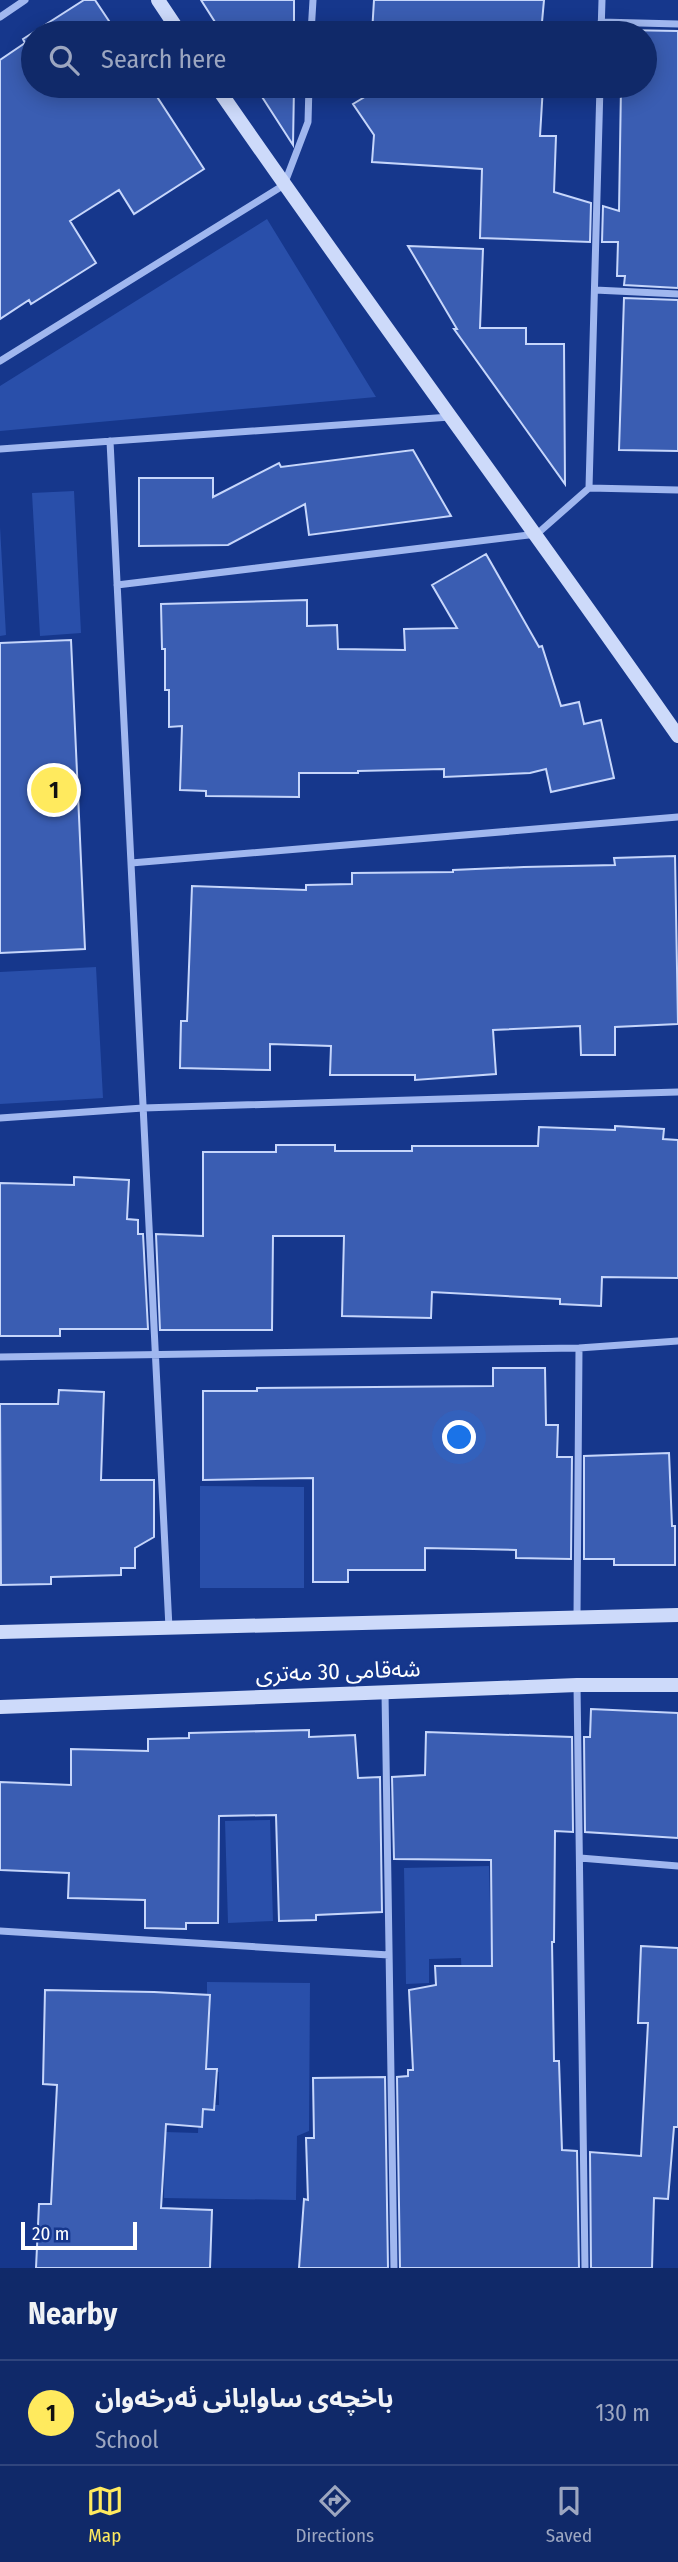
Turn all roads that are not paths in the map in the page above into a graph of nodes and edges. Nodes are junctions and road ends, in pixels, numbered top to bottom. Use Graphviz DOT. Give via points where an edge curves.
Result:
graph roads {
  1 [pos="25,0"];
  2 [pos="158,0"];
  3 [pos="313,0"];
  4 [pos="602,0"];
  5 [pos="0,17"];
  6 [pos="172,21"];
  7 [pos="312,21"];
  8 [pos="601,21"];
  9 [pos="657,23"];
  10 [pos="678,24"];
  11 [pos="224,98"];
  12 [pos="309,98"];
  13 [pos="600,98"];
  14 [pos="285,185"];
  15 [pos="595,290"];
  16 [pos="678,295"];
  17 [pos="0,361"];
  18 [pos="453,417"];
  19 [pos="110,441"];
  20 [pos="0,449"];
  21 [pos="589,488"];
  22 [pos="678,490"];
  23 [pos="537,534"];
  24 [pos="117,585"];
  25 [pos="678,736"];
  26 [pos="678,817"];
  27 [pos="131,863"];
  28 [pos="678,1092"];
  29 [pos="143,1108"];
  30 [pos="0,1118"];
  31 [pos="678,1341"];
  32 [pos="579,1348"];
  33 [pos="156,1355"];
  34 [pos="0,1357"];
  35 [pos="678,1615"];
  36 [pos="577,1617"];
  37 [pos="169,1628"];
  38 [pos="0,1632"];
  39 [pos="577,1685"];
  40 [pos="678,1685"];
  41 [pos="384,1692"];
  42 [pos="0,1707"];
  43 [pos="580,1858"];
  44 [pos="678,1866"];
  45 [pos="0,1931"];
  46 [pos="389,1955"];
  47 [pos="394,2268"];
  48 [pos="585,2268"];
  1 -- 5 [label="street"];
  2 -- 6 [label="main road"];
  3 -- 7 [label="street"];
  4 -- 8 [label="street"];
  9 -- 10 [label="street"];
  11 -- 14 [label="main road"];
  12 -- 14 [label="street" via="308,122"];
  13 -- 15 [label="street"];
  14 -- 17 [label="street"];
  14 -- 18 [label="main road"];
  15 -- 16 [label="street"];
  15 -- 21 [label="street"];
  18 -- 19 [label="street"];
  18 -- 23 [label="main road"];
  19 -- 20 [label="street"];
  19 -- 24 [label="street"];
  21 -- 22 [label="street"];
  21 -- 23 [label="street"];
  23 -- 24 [label="street"];
  23 -- 25 [label="main road"];
  24 -- 27 [label="street"];
  26 -- 27 [label="street"];
  27 -- 29 [label="street"];
  28 -- 29 [label="street"];
  29 -- 30 [label="street"];
  29 -- 33 [label="street"];
  31 -- 32 [label="street"];
  32 -- 33 [label="street"];
  32 -- 36 [label="street"];
  33 -- 34 [label="street"];
  33 -- 37 [label="street"];
  35 -- 36 [label="main road, شەقامی 30 مەتری"];
  36 -- 37 [label="main road, شەقامی 30 مەتری"];
  37 -- 38 [label="main road, شەقامی 30 مەتری"];
  39 -- 40 [label="main road, شەقامی 30 مەتری"];
  39 -- 41 [label="main road, شەقامی 30 مەتری"];
  39 -- 43 [label="street"];
  41 -- 42 [label="main road, شەقامی 30 مەتری"];
  41 -- 46 [label="street"];
  43 -- 44 [label="street"];
  43 -- 48 [label="street"];
  45 -- 46 [label="street"];
  46 -- 47 [label="street"];
}
